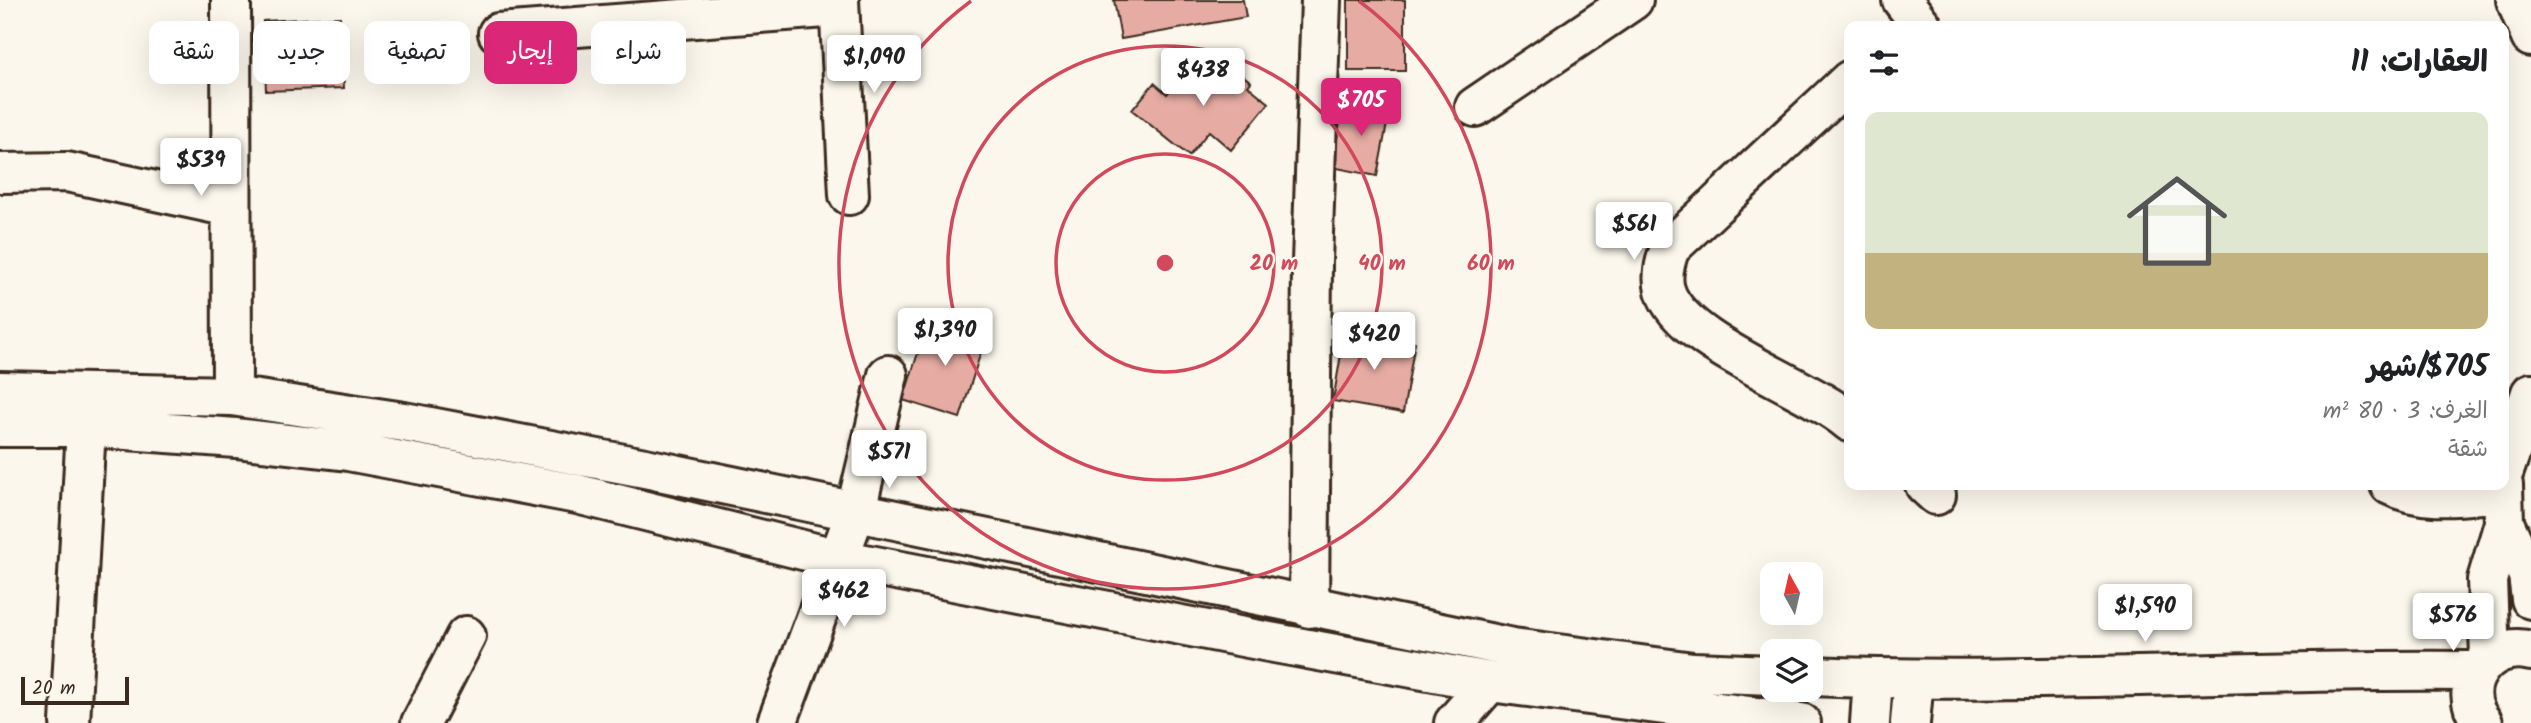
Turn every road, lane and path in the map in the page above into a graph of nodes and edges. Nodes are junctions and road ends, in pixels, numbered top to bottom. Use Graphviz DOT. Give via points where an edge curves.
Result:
graph roads {
  1 [pos="231,0"];
  2 [pos="1321,0"];
  3 [pos="1633,0"];
  4 [pos="2516,0"];
  5 [pos="839,3"];
  6 [pos="577,26"];
  7 [pos="2531,37"];
  8 [pos="1844,86"];
  9 [pos="1475,107"];
  10 [pos="0,173"];
  11 [pos="849,195"];
  12 [pos="230,207"];
  13 [pos="888,375"];
  14 [pos="0,391"];
  15 [pos="2531,393"];
  16 [pos="232,396"];
  17 [pos="1844,417"];
  18 [pos="0,427"];
  19 [pos="86,427"];
  20 [pos="2509,474"];
  21 [pos="2400,490"];
  22 [pos="2504,492"];
  23 [pos="855,514"];
  24 [pos="839,559"];
  25 [pos="2531,599"];
  26 [pos="1309,608"];
  27 [pos="466,636"];
  28 [pos="2531,651"];
  29 [pos="2483,664"];
  30 [pos="1760,675"];
  31 [pos="1823,676"];
  32 [pos="1873,678"];
  33 [pos="1914,679"];
  34 [pos="1490,682"];
  35 [pos="70,723"];
  36 [pos="421,723"];
  37 [pos="777,723"];
  38 [pos="1454,723"];
  39 [pos="1801,723"];
  40 [pos="1870,723"];
  41 [pos="1910,723"];
  42 [pos="2483,723"];
  1 -- 12 [label="street"];
  2 -- 26 [label="street" via="1312,262"];
  3 -- 9 [label="street"];
  4 -- 7 [label="street"];
  5 -- 6 [label="street"];
  5 -- 11 [label="street"];
  8 -- 17 [label="street" via="1670,248 1664,266 1665,290 1682,318 1732,353"];
  10 -- 12 [label="street" via="67,172"];
  12 -- 16 [label="street"];
  13 -- 23 [label="street"];
  14 -- 16 [label="street"];
  15 -- 20 [label="street"];
  16 -- 23 [label="street" via="404,422"];
  18 -- 19 [label="street"];
  19 -- 24 [label="street" via="348,451 576,494"];
  19 -- 35 [label="street"];
  21 -- 22 [label="street" via="2446,497"];
  22 -- 25 [label="street"];
  22 -- 29 [label="street" via="2487,580"];
  23 -- 24 [label="street"];
  23 -- 26 [label="street"];
  24 -- 34 [label="street"];
  24 -- 37 [label="street"];
  26 -- 30 [label="street" via="1513,648 1693,672"];
  27 -- 36 [label="street"];
  28 -- 29 [label="street" via="2505,649"];
  29 -- 33 [label="street"];
  29 -- 42 [label="street" via="2471,685 2472,701"];
  31 -- 32 [label="street"];
  32 -- 33 [label="street"];
  32 -- 40 [label="street"];
  33 -- 41 [label="street"];
  34 -- 38 [label="street"];
  34 -- 39 [label="street"];
}
